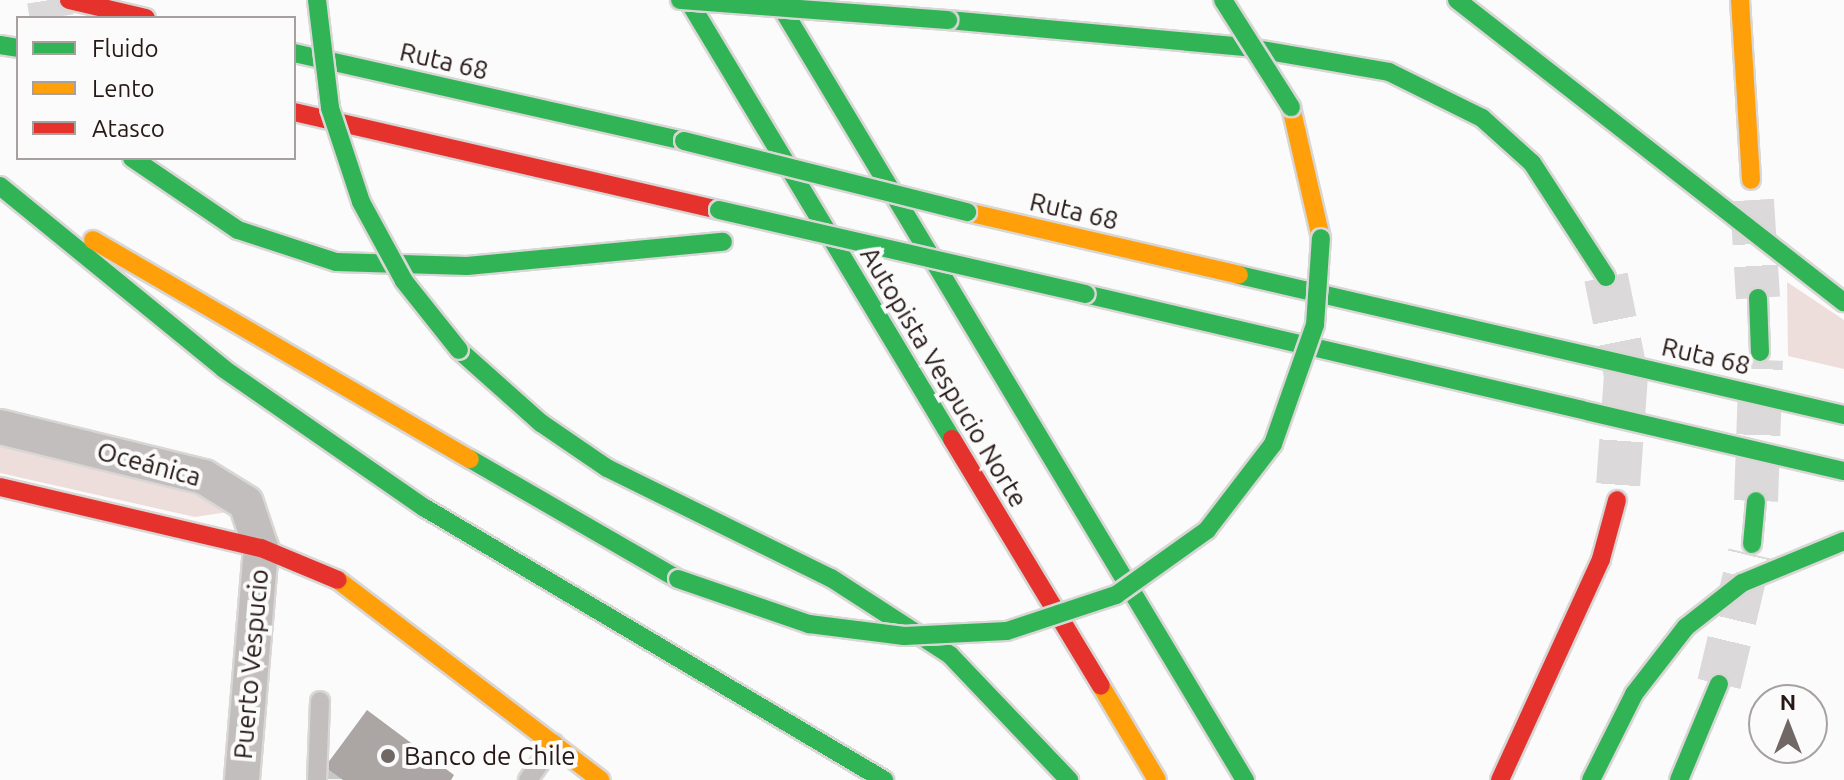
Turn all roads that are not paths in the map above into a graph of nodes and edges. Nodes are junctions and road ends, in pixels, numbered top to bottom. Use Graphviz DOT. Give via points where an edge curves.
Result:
graph roads {
  1 [pos="69,0"];
  2 [pos="317,0"];
  3 [pos="680,0"];
  4 [pos="688,0"];
  5 [pos="777,0"];
  6 [pos="1223,0"];
  7 [pos="1457,0"];
  8 [pos="1493,0"];
  9 [pos="1740,0"];
  10 [pos="137,16"];
  11 [pos="296,53"];
  12 [pos="1572,88"];
  13 [pos="296,112"];
  14 [pos="135,160"];
  15 [pos="1751,180"];
  16 [pos="0,186"];
  17 [pos="30,209"];
  18 [pos="852,239"];
  19 [pos="1606,277"];
  20 [pos="1758,298"];
  21 [pos="1844,302"];
  22 [pos="1760,352"];
  23 [pos="1844,415"];
  24 [pos="0,427"];
  25 [pos="1844,471"];
  26 [pos="0,487"];
  27 [pos="1617,500"];
  28 [pos="1756,501"];
  29 [pos="1844,541"];
  30 [pos="1752,544"];
  31 [pos="261,548"];
  32 [pos="1719,684"];
  33 [pos="320,701"];
  34 [pos="554,743"];
  35 [pos="242,780"];
  36 [pos="317,780"];
  37 [pos="528,780"];
  38 [pos="601,780"];
  39 [pos="884,780"];
  40 [pos="1069,780"];
  41 [pos="1157,780"];
  42 [pos="1245,780"];
  43 [pos="1500,780"];
  44 [pos="1591,780"];
  45 [pos="1679,780"];
  1 -- 10 [label="main road"];
  2 -- 40 [label="main road, bridge" via="330,108 361,202 404,281 459,350 541,423 607,468 831,578 950,655"];
  3 -- 19 [label="main road, bridge" via="1257,48 1389,72 1482,118 1532,163"];
  4 -- 41 [label="main road, Autopista Vespucio Norte"];
  5 -- 42 [label="main road, Autopista Vespucio Norte"];
  6 -- 17 [label="main road, bridge" via="1291,107 1321,238 1315,325 1273,444 1207,530 1116,595 1007,631 904,636 795,620 678,579 194,294"];
  7 -- 12 [label="main road"];
  8 -- 12 [label="main road"];
  9 -- 15 [label="main road"];
  11 -- 23 [label="main road, Ruta 68, bridge"];
  12 -- 21 [label="main road"];
  13 -- 18 [label="main road, bridge"];
  14 -- 18 [label="main road, bridge" via="238,230 336,262 467,266 723,242"];
  16 -- 17 [label="main road"];
  17 -- 39 [label="main road" via="224,369 425,508"];
  18 -- 25 [label="main road, bridge"];
  20 -- 22 [label="main road"];
  24 -- 31 [label="street, Oceánica" via="204,477 246,503"];
  26 -- 31 [label="main road, Oceánica"];
  27 -- 43 [label="main road" via="1601,559"];
  28 -- 30 [label="main road"];
  29 -- 44 [label="main road" via="1753,577 1686,627 1634,694"];
  31 -- 34 [label="main road, Oceánica" via="345,581"];
  31 -- 35 [label="street, Puerto Vespucio"];
  32 -- 45 [label="main road"];
  33 -- 36 [label="lane"];
  34 -- 37 [label="lane"];
  34 -- 38 [label="main road, Oceánica"];
}
